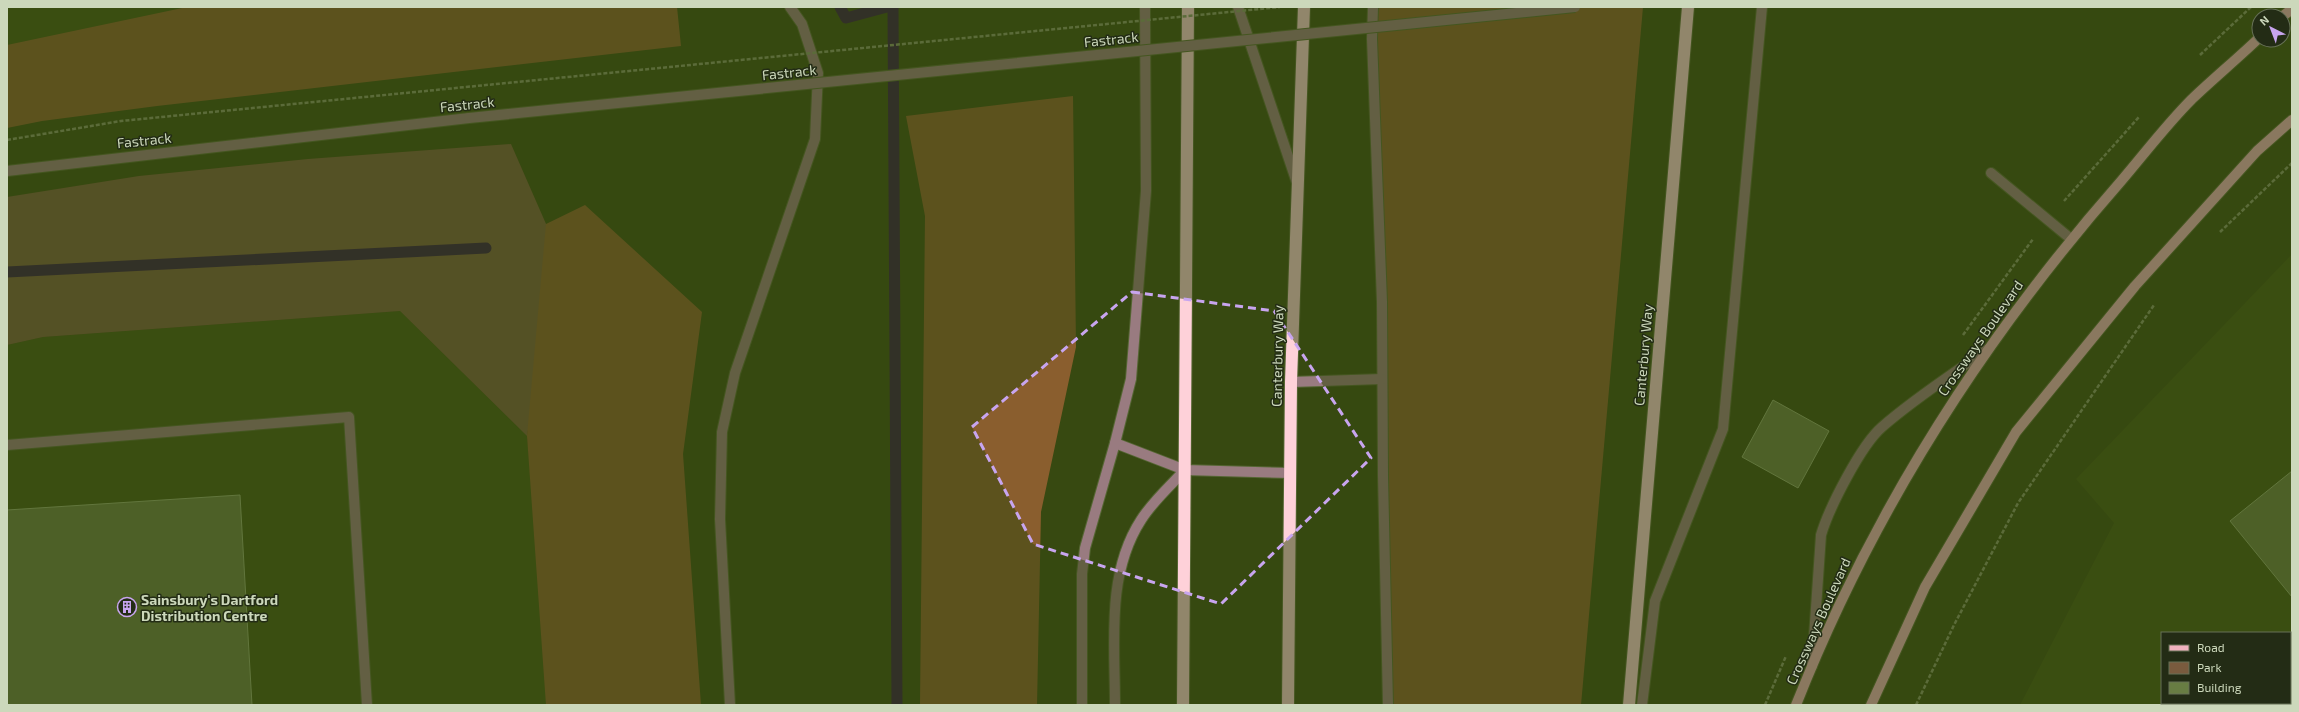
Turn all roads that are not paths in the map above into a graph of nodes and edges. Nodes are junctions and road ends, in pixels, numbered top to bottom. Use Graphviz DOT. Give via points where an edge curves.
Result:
graph roads {
  1 [pos="790,7"];
  2 [pos="1145,7"];
  3 [pos="1188,7"];
  4 [pos="1238,7"];
  5 [pos="1304,7"];
  6 [pos="1373,7"];
  7 [pos="1575,7"];
  8 [pos="1688,7"];
  9 [pos="1762,7"];
  10 [pos="2251,45"];
  11 [pos="2292,120"];
  12 [pos="7,171"];
  13 [pos="1991,173"];
  14 [pos="1298,186"];
  15 [pos="2071,239"];
  16 [pos="1988,348"];
  17 [pos="1382,379"];
  18 [pos="1291,382"];
  19 [pos="1115,442"];
  20 [pos="7,445"];
  21 [pos="1185,470"];
  22 [pos="1291,473"];
  23 [pos="1812,666"];
  24 [pos="367,705"];
  25 [pos="730,705"];
  26 [pos="1082,705"];
  27 [pos="1115,705"];
  28 [pos="1182,705"];
  29 [pos="1289,705"];
  30 [pos="1388,705"];
  31 [pos="1629,705"];
  32 [pos="1642,705"];
  33 [pos="1796,705"];
  34 [pos="1871,705"];
  1 -- 25 [label="lane" via="802,24 818,73 815,139 735,373 722,432 720,519"];
  2 -- 19 [label="lane" via="1146,191 1130,379"];
  3 -- 21 [label="highway"];
  4 -- 14 [label="lane"];
  5 -- 14 [label="highway, Canterbury Way"];
  6 -- 17 [label="lane"];
  7 -- 12 [label="lane, Fastrack, bridge" via="470,118"];
  8 -- 31 [label="highway, Canterbury Way"];
  9 -- 32 [label="lane" via="1723,428 1655,602"];
  10 -- 15 [label="main road, Crossways Boulevard" via="2192,100"];
  11 -- 34 [label="main road" via="2256,151 2135,286 2016,432 1925,587"];
  13 -- 15 [label="lane"];
  14 -- 18 [label="highway, Canterbury Way"];
  15 -- 16 [label="main road, Crossways Boulevard"];
  16 -- 23 [label="main road, Crossways Boulevard" via="1902,483 1851,580"];
  16 -- 23 [label="lane" via="1881,428 1864,449 1837,496 1826,518 1821,536"];
  17 -- 18 [label="lane"];
  17 -- 30 [label="lane"];
  18 -- 22 [label="highway, Canterbury Way"];
  19 -- 21 [label="lane"];
  19 -- 26 [label="lane" via="1085,548 1082,574"];
  20 -- 24 [label="lane" via="349,417"];
  21 -- 22 [label="lane"];
  21 -- 27 [label="lane" via="1141,519 1123,557 1118,577 1116,609"];
  21 -- 28 [label="highway"];
  22 -- 29 [label="highway, Canterbury Way"];
  23 -- 33 [label="main road, Crossways Boulevard"];
}
